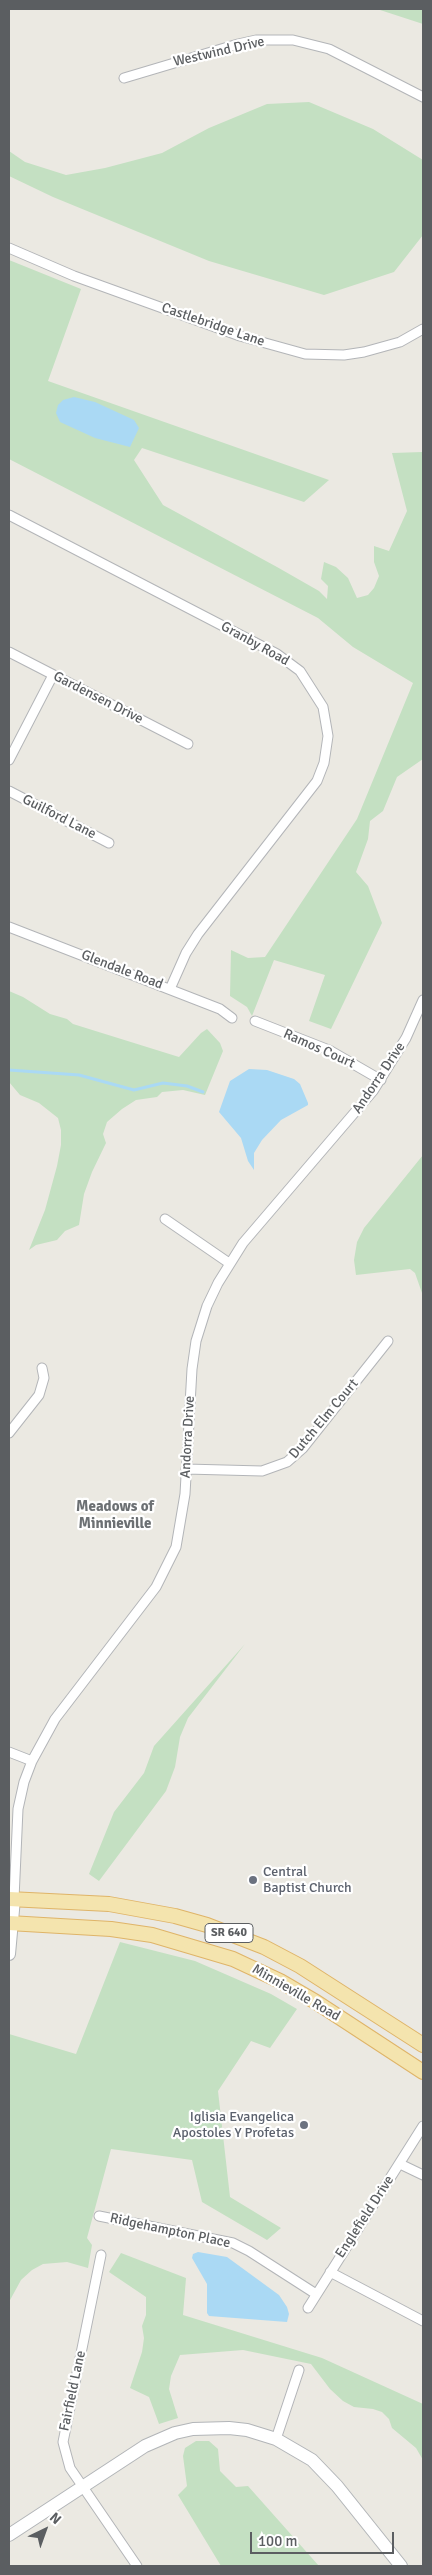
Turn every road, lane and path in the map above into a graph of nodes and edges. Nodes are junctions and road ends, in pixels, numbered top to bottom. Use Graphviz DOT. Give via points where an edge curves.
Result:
graph roads {
  1 [pos="124,78"];
  2 [pos="423,97"];
  3 [pos="9,248"];
  4 [pos="423,329"];
  5 [pos="9,515"];
  6 [pos="9,652"];
  7 [pos="53,674"];
  8 [pos="188,744"];
  9 [pos="9,760"];
  10 [pos="9,791"];
  11 [pos="109,843"];
  12 [pos="9,927"];
  13 [pos="170,989"];
  14 [pos="423,1000"];
  15 [pos="232,1018"];
  16 [pos="256,1021"];
  17 [pos="380,1080"];
  18 [pos="165,1219"];
  19 [pos="229,1262"];
  20 [pos="388,1341"];
  21 [pos="42,1368"];
  22 [pos="9,1433"];
  23 [pos="186,1469"];
  24 [pos="9,1752"];
  25 [pos="32,1760"];
  26 [pos="12,1899"];
  27 [pos="11,1923"];
  28 [pos="9,1954"];
  29 [pos="423,2045"];
  30 [pos="423,2072"];
  31 [pos="423,2126"];
  32 [pos="400,2164"];
  33 [pos="423,2175"];
  34 [pos="99,2216"];
  35 [pos="102,2256"];
  36 [pos="330,2272"];
  37 [pos="316,2294"];
  38 [pos="308,2308"];
  39 [pos="423,2321"];
  40 [pos="299,2370"];
  41 [pos="276,2439"];
  42 [pos="83,2487"];
  43 [pos="9,2535"];
  44 [pos="138,2566"];
  45 [pos="401,2566"];
  1 -- 2 [label="street, Westwind Drive" via="238,44 293,40 329,49"];
  3 -- 4 [label="street, Castlebridge Lane" via="74,276 231,332 305,354 364,352 400,342"];
  5 -- 13 [label="street, Granby Road" via="277,654 300,671 322,707 328,736 324,763 317,781 198,934"];
  6 -- 7 [label="street, Gardensen Drive"];
  7 -- 8 [label="street, Gardensen Drive"];
  7 -- 9 [label="street"];
  10 -- 11 [label="street, Guilford Lane"];
  12 -- 13 [label="street, Glendale Road"];
  13 -- 15 [label="street, Glendale Road" via="220,1008"];
  14 -- 17 [label="street, Andorra Drive" via="406,1038"];
  16 -- 17 [label="street, Ramos Court" via="329,1050"];
  17 -- 19 [label="street, Andorra Drive"];
  18 -- 19 [label="street"];
  19 -- 23 [label="street, Andorra Drive" via="207,1306 196,1341 188,1407"];
  20 -- 23 [label="street, Dutch Elm Court" via="303,1448 287,1462 262,1471"];
  21 -- 22 [label="street" via="44,1378 39,1395"];
  23 -- 25 [label="street, Andorra Drive" via="179,1535 170,1563 55,1719"];
  24 -- 25 [label="street"];
  25 -- 26 [label="street, Andorra Drive" via="18,1809"];
  26 -- 27 [label="street"];
  26 -- 29 [label="main road, Minnieville Road / SR 640" via="135,1908 223,1930 300,1966"];
  27 -- 28 [label="street"];
  27 -- 30 [label="main road, Minnieville Road / SR 640" via="93,1927 152,1935 233,1959 309,1998"];
  31 -- 32 [label="street, Englefield Drive"];
  32 -- 33 [label="street"];
  32 -- 36 [label="street, Englefield Drive"];
  34 -- 37 [label="street, Ridgehampton Place" via="233,2243"];
  35 -- 42 [label="street, Fairfield Lane" via="64,2433 67,2462"];
  36 -- 37 [label="street, Englefield Drive"];
  36 -- 39 [label="street"];
  37 -- 38 [label="street, Englefield Drive"];
  40 -- 41 [label="street"];
  41 -- 42 [label="street" via="229,2428 175,2433 145,2446"];
  41 -- 45 [label="street" via="324,2471"];
  42 -- 43 [label="street"];
  42 -- 44 [label="street, Fairfield Lane"];
}
